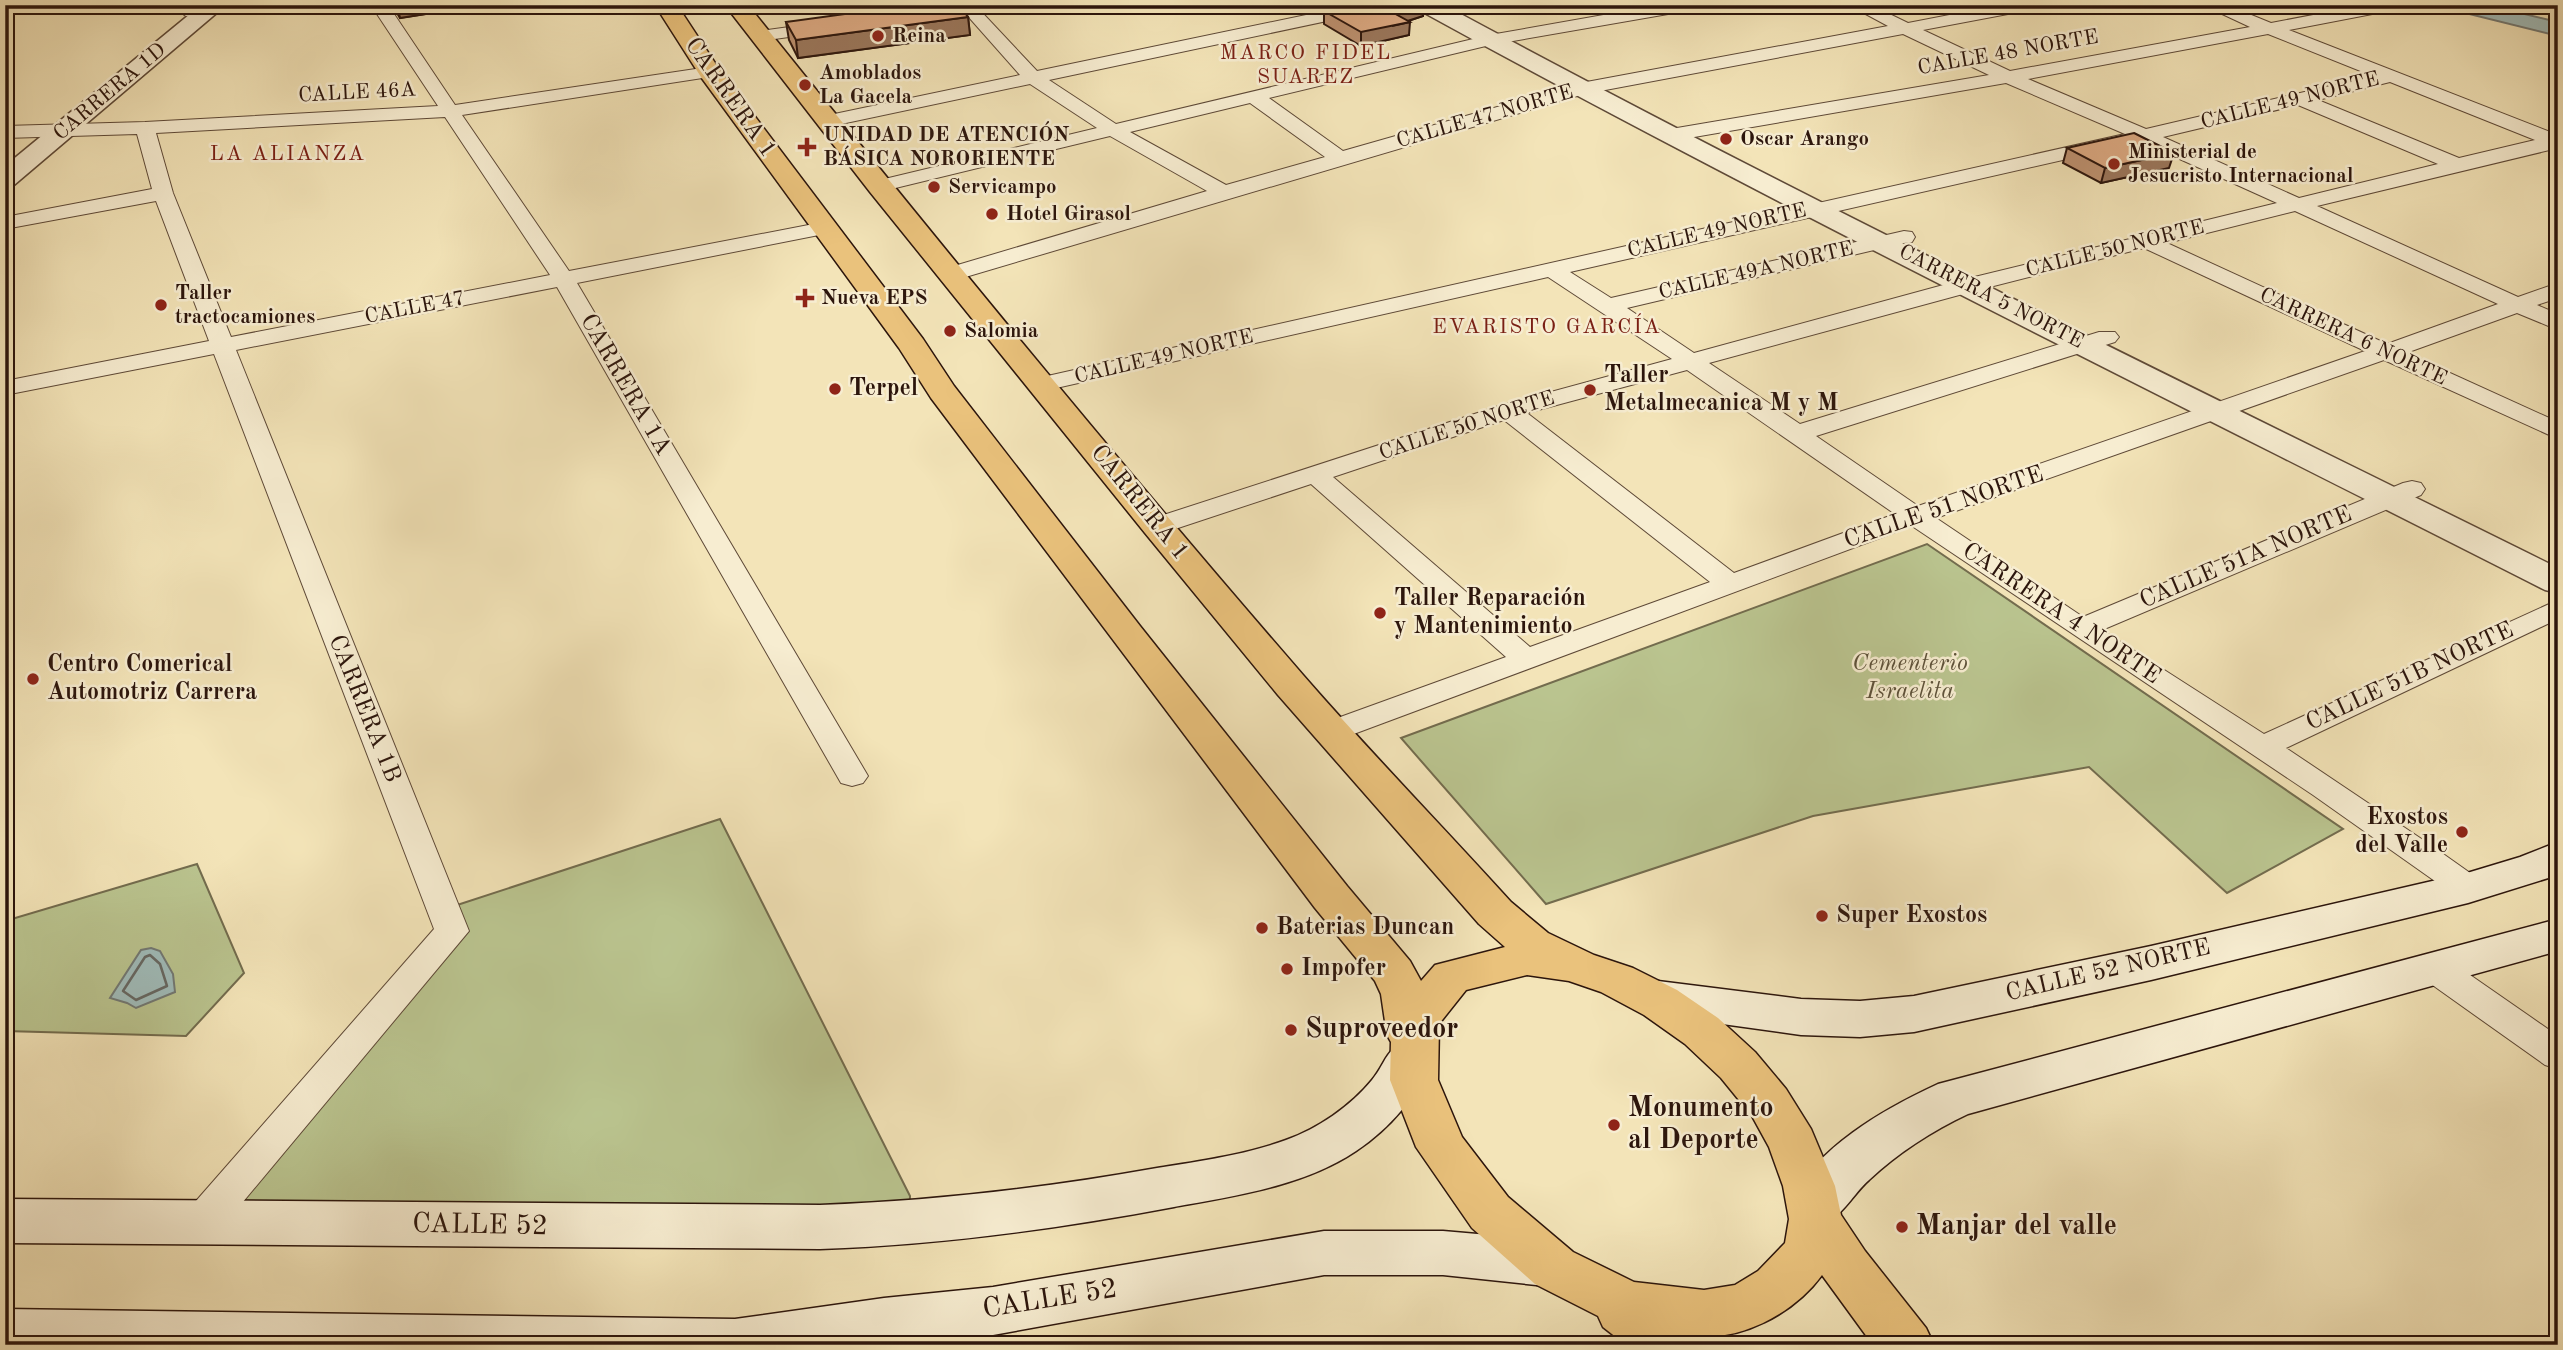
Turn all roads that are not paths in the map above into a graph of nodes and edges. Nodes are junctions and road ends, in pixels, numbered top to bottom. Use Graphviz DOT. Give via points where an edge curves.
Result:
graph roads {
  1 [pos="275,5"];
  2 [pos="379,5"];
  3 [pos="666,5"];
  4 [pos="736,5"];
  5 [pos="1379,5"];
  6 [pos="1427,5"];
  7 [pos="1446,5"];
  8 [pos="1691,5"];
  9 [pos="1857,5"];
  10 [pos="2029,5"];
  11 [pos="2211,5"];
  12 [pos="2393,5"];
  13 [pos="973,6"];
  14 [pos="201,8"];
  15 [pos="943,11"];
  16 [pos="838,25"];
  17 [pos="2268,28"];
  18 [pos="1908,29"];
  19 [pos="760,36"];
  20 [pos="1499,38"];
  21 [pos="709,72"];
  22 [pos="1032,77"];
  23 [pos="2008,77"];
  24 [pos="2390,77"];
  25 [pos="1590,87"];
  26 [pos="1254,96"];
  27 [pos="2300,99"];
  28 [pos="450,111"];
  29 [pos="827,121"];
  30 [pos="145,128"];
  31 [pos="1111,129"];
  32 [pos="37,131"];
  33 [pos="64,131"];
  34 [pos="5,132"];
  35 [pos="1681,133"];
  36 [pos="2148,136"];
  37 [pos="2556,142"];
  38 [pos="5,158"];
  39 [pos="1340,158"];
  40 [pos="2460,166"];
  41 [pos="5,179"];
  42 [pos="879,186"];
  43 [pos="1224,192"];
  44 [pos="163,193"];
  45 [pos="2297,206"];
  46 [pos="1827,207"];
  47 [pos="5,223"];
  48 [pos="824,228"];
  49 [pos="1893,239"];
  50 [pos="2148,242"];
  51 [pos="1550,269"];
  52 [pos="952,274"];
  53 [pos="564,278"];
  54 [pos="1978,283"];
  55 [pos="2558,290"];
  56 [pos="2516,304"];
  57 [pos="1608,306"];
  58 [pos="2558,323"];
  59 [pos="2095,341"];
  60 [pos="223,347"];
  61 [pos="2386,351"];
  62 [pos="1689,361"];
  63 [pos="1043,384"];
  64 [pos="5,388"];
  65 [pos="2231,408"];
  66 [pos="1508,411"];
  67 [pos="2558,432"];
  68 [pos="1798,433"];
  69 [pos="1316,475"];
  70 [pos="2401,493"];
  71 [pos="1915,516"];
  72 [pos="1157,526"];
  73 [pos="2558,563"];
  74 [pos="2558,582"];
  75 [pos="1730,584"];
  76 [pos="2558,608"];
  77 [pos="2081,628"];
  78 [pos="1526,659"];
  79 [pos="1332,731"];
  80 [pos="2263,747"];
  81 [pos="852,776"];
  82 [pos="2558,857"];
  83 [pos="2468,888"];
  84 [pos="2558,936"];
  85 [pos="1577,965"];
  86 [pos="2437,970"];
  87 [pos="1650,997"];
  88 [pos="1411,1047"];
  89 [pos="2558,1055"];
  90 [pos="1815,1213"];
  91 [pos="5,1221"];
  92 [pos="203,1221"];
  93 [pos="1546,1263"];
  94 [pos="1604,1297"];
  95 [pos="5,1333"];
  96 [pos="142,1340"];
  97 [pos="370,1341"];
  98 [pos="735,1344"];
  99 [pos="1669,1345"];
  100 [pos="1906,1345"];
  1 -- 14 [label="street"];
  2 -- 28 [label="street, CARRERA 1A"];
  3 -- 21 [label="main road, CARRERA 1"];
  4 -- 19 [label="main road, CARRERA 1"];
  5 -- 22 [label="street"];
  6 -- 20 [label="main road, CARRERA 5 NORTE"];
  7 -- 20 [label="main road, CARRERA 5 NORTE"];
  8 -- 20 [label="street"];
  9 -- 18 [label="street"];
  10 -- 18 [label="street, CALLE 47 NORTE"];
  11 -- 17 [label="street"];
  12 -- 17 [label="street, CALLE 48 NORTE"];
  13 -- 15 [label="street"];
  13 -- 22 [label="street"];
  14 -- 32 [label="main road, CARRERA 1D"];
  14 -- 33 [label="main road, CARRERA 1D"];
  16 -- 19 [label="street"];
  17 -- 23 [label="street, CALLE 48 NORTE"];
  17 -- 24 [label="street"];
  18 -- 23 [label="street"];
  18 -- 25 [label="street, CALLE 47 NORTE"];
  19 -- 29 [label="main road, CARRERA 1"];
  20 -- 25 [label="main road, CARRERA 5 NORTE"];
  20 -- 26 [label="street"];
  21 -- 28 [label="street, CALLE 46A"];
  21 -- 48 [label="main road, CARRERA 1"];
  22 -- 29 [label="street"];
  22 -- 31 [label="street"];
  23 -- 35 [label="street, CALLE 48 NORTE"];
  23 -- 36 [label="street"];
  24 -- 27 [label="street, CALLE 49 NORTE"];
  24 -- 37 [label="street"];
  25 -- 35 [label="main road, CARRERA 5 NORTE"];
  25 -- 39 [label="street, CALLE 47 NORTE"];
  26 -- 31 [label="street"];
  26 -- 39 [label="street"];
  27 -- 36 [label="street, CALLE 49 NORTE"];
  27 -- 40 [label="street"];
  28 -- 30 [label="street, CALLE 46A"];
  28 -- 53 [label="street, CARRERA 1A"];
  29 -- 42 [label="main road, CARRERA 1"];
  30 -- 33 [label="street, CALLE 46A"];
  30 -- 44 [label="street, CARRERA 1B"];
  31 -- 42 [label="street"];
  31 -- 43 [label="street"];
  32 -- 33 [label="street, CALLE 46A"];
  32 -- 34 [label="street, CALLE 46A"];
  32 -- 38 [label="main road, CARRERA 1D"];
  33 -- 41 [label="main road, CARRERA 1D"];
  35 -- 46 [label="main road, CARRERA 5 NORTE"];
  36 -- 45 [label="street"];
  36 -- 46 [label="street, CALLE 49 NORTE"];
  37 -- 40 [label="street, CALLE 50 NORTE"];
  39 -- 43 [label="street, CALLE 47 NORTE"];
  40 -- 45 [label="street, CALLE 50 NORTE"];
  42 -- 52 [label="main road, CARRERA 1"];
  43 -- 52 [label="street, CALLE 47 NORTE"];
  44 -- 47 [label="street"];
  44 -- 60 [label="street, CARRERA 1B"];
  45 -- 50 [label="street, CALLE 50 NORTE"];
  45 -- 56 [label="street"];
  46 -- 49 [label="main road, CARRERA 5 NORTE"];
  46 -- 51 [label="street, CALLE 49 NORTE"];
  48 -- 53 [label="street, CALLE 47"];
  48 -- 88 [label="main road, CARRERA 1" via="1127,634 1394,973 1404,994"];
  49 -- 54 [label="main road, CARRERA 5 NORTE"];
  49 -- 57 [label="street, CALLE 49A NORTE"];
  50 -- 54 [label="street, CALLE 50 NORTE"];
  50 -- 61 [label="street, CARRERA 6 NORTE"];
  51 -- 57 [label="street, CARRERA 4 NORTE"];
  51 -- 63 [label="street, CALLE 49 NORTE"];
  52 -- 63 [label="main road, CARRERA 1"];
  53 -- 60 [label="street, CALLE 47"];
  53 -- 81 [label="street, CARRERA 1A"];
  54 -- 59 [label="main road, CARRERA 5 NORTE"];
  54 -- 62 [label="street, CALLE 50 NORTE"];
  55 -- 56 [label="street, CALLE 51 NORTE"];
  56 -- 58 [label="street"];
  56 -- 61 [label="street, CALLE 51 NORTE"];
  57 -- 62 [label="street, CARRERA 4 NORTE"];
  59 -- 65 [label="main road, CARRERA 5 NORTE"];
  59 -- 68 [label="street"];
  60 -- 64 [label="street, CALLE 47"];
  60 -- 92 [label="street, CARRERA 1B" via="452,931"];
  61 -- 65 [label="street, CALLE 51 NORTE"];
  61 -- 67 [label="street, CARRERA 6 NORTE"];
  62 -- 66 [label="street, CALLE 50 NORTE"];
  62 -- 68 [label="street, CARRERA 4 NORTE"];
  63 -- 72 [label="main road, CARRERA 1"];
  65 -- 70 [label="main road, CARRERA 5 NORTE"];
  65 -- 71 [label="street, CALLE 51 NORTE"];
  66 -- 69 [label="street, CALLE 50 NORTE"];
  66 -- 75 [label="street"];
  68 -- 71 [label="street, CARRERA 4 NORTE"];
  69 -- 72 [label="street, CALLE 50 NORTE"];
  69 -- 78 [label="street"];
  70 -- 73 [label="main road, CARRERA 5 NORTE"];
  70 -- 74 [label="main road, CARRERA 5 NORTE"];
  70 -- 77 [label="street, CALLE 51A NORTE"];
  71 -- 75 [label="street, CALLE 51 NORTE"];
  71 -- 77 [label="street, CARRERA 4 NORTE"];
  72 -- 79 [label="main road, CARRERA 1"];
  75 -- 78 [label="street, CALLE 51 NORTE"];
  76 -- 80 [label="street, CALLE 51B NORTE"];
  77 -- 80 [label="street, CARRERA 4 NORTE"];
  78 -- 79 [label="street, CALLE 51 NORTE"];
  79 -- 85 [label="main road, CARRERA 1" via="1508,926 1532,945"];
  80 -- 83 [label="street, CARRERA 4 NORTE"];
  82 -- 83 [label="main road, CALLE 52 NORTE"];
  83 -- 87 [label="main road, CALLE 52 NORTE" via="1914,1014 1860,1019 1801,1017"];
  84 -- 86 [label="main road"];
  85 -- 87 [label="main road"];
  85 -- 88 [label="main road" via="1527,958 1476,966 1434,992 1419,1012"];
  86 -- 89 [label="street"];
  86 -- 90 [label="main road" via="1955,1098 1889,1131 1839,1174"];
  87 -- 90 [label="main road" via="1716,1043 1764,1095 1795,1147"];
  88 -- 92 [label="main road, CALLE 52" via="1389,1094 1337,1139 1300,1157 1235,1175 1072,1205 909,1224 820,1227"];
  88 -- 93 [label="main road, CARRERA 1" via="1422,1107 1452,1168 1498,1223"];
  90 -- 94 [label="main road" via="1812,1243 1794,1272 1746,1306 1711,1314 1662,1314"];
  90 -- 100 [label="main road" via="1846,1267"];
  91 -- 92 [label="main road, CALLE 52"];
  93 -- 94 [label="main road, CARRERA 1"];
  93 -- 98 [label="main road, CALLE 52" via="1443,1253 1324,1253 993,1311"];
  94 -- 99 [label="main road"];
  95 -- 96 [label="main road, CALLE 52"];
  96 -- 97 [label="main road, CALLE 52"];
  97 -- 98 [label="main road, CALLE 52"];
}
